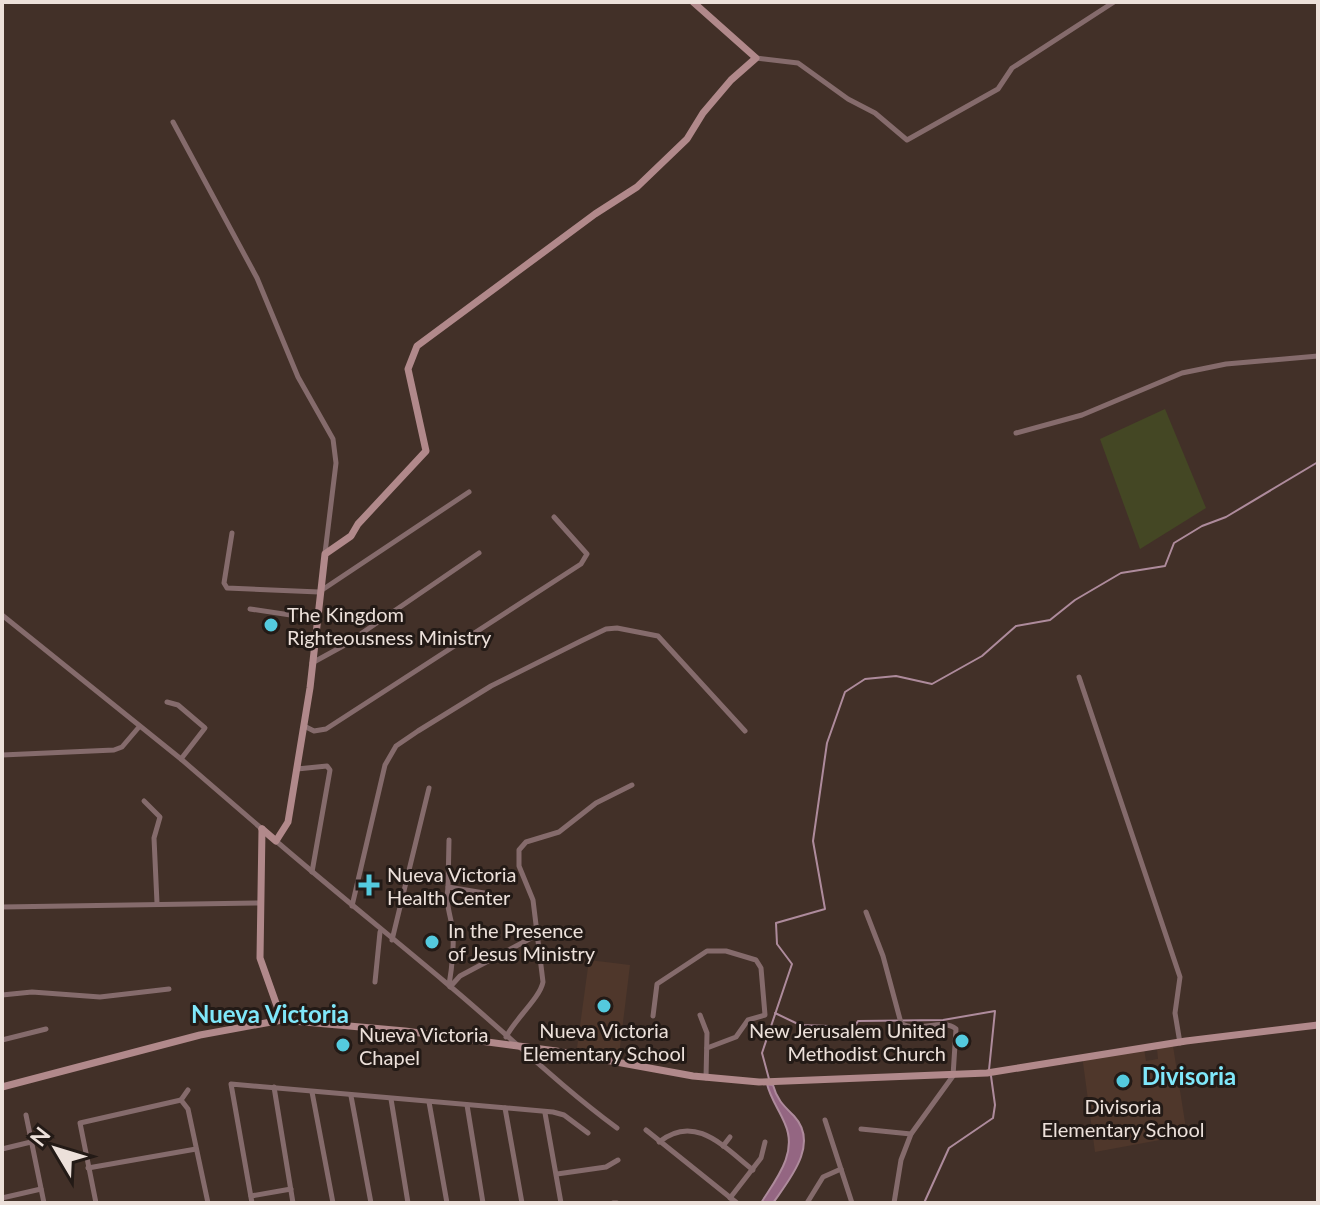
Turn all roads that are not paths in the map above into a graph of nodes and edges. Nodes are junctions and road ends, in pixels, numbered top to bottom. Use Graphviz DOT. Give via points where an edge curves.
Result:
graph roads {
  1 [pos="693,2"];
  2 [pos="1114,2"];
  3 [pos="756,58"];
  4 [pos="173,122"];
  5 [pos="1318,356"];
  6 [pos="1016,433"];
  7 [pos="469,492"];
  8 [pos="554,517"];
  9 [pos="232,533"];
  10 [pos="479,553"];
  11 [pos="325,554"];
  12 [pos="319,592"];
  13 [pos="250,609"];
  14 [pos="2,615"];
  15 [pos="317,619"];
  16 [pos="13,624"];
  17 [pos="2,626"];
  18 [pos="311,664"];
  19 [pos="1079,677"];
  20 [pos="167,702"];
  21 [pos="303,726"];
  22 [pos="139,727"];
  23 [pos="745,731"];
  24 [pos="2,755"];
  25 [pos="181,759"];
  26 [pos="296,769"];
  27 [pos="632,785"];
  28 [pos="429,788"];
  29 [pos="144,801"];
  30 [pos="262,829"];
  31 [pos="449,840"];
  32 [pos="276,841"];
  33 [pos="312,872"];
  34 [pos="448,887"];
  35 [pos="490,894"];
  36 [pos="157,903"];
  37 [pos="261,903"];
  38 [pos="352,906"];
  39 [pos="2,907"];
  40 [pos="866,912"];
  41 [pos="380,931"];
  42 [pos="535,936"];
  43 [pos="392,940"];
  44 [pos="375,982"];
  45 [pos="450,986"];
  46 [pos="169,989"];
  47 [pos="2,995"];
  48 [pos="700,1015"];
  49 [pos="653,1016"];
  50 [pos="282,1020"];
  51 [pos="1318,1025"];
  52 [pos="46,1029"];
  53 [pos="506,1037"];
  54 [pos="2,1040"];
  55 [pos="1180,1043"];
  56 [pos="519,1048"];
  57 [pos="707,1048"];
  58 [pos="953,1076"];
  59 [pos="706,1078"];
  60 [pos="2,1087"];
  61 [pos="274,1087"];
  62 [pos="188,1090"];
  63 [pos="312,1092"];
  64 [pos="351,1096"];
  65 [pos="391,1099"];
  66 [pos="181,1100"];
  67 [pos="429,1101"];
  68 [pos="467,1105"];
  69 [pos="505,1108"];
  70 [pos="545,1113"];
  71 [pos="26,1115"];
  72 [pos="825,1120"];
  73 [pos="617,1128"];
  74 [pos="861,1129"];
  75 [pos="646,1130"];
  76 [pos="588,1133"];
  77 [pos="911,1134"];
  78 [pos="730,1137"];
  79 [pos="31,1142"];
  80 [pos="659,1142"];
  81 [pos="765,1142"];
  82 [pos="723,1146"];
  83 [pos="2,1149"];
  84 [pos="196,1149"];
  85 [pos="618,1160"];
  86 [pos="88,1168"];
  87 [pos="841,1169"];
  88 [pos="753,1170"];
  89 [pos="557,1174"];
  90 [pos="41,1189"];
  91 [pos="291,1189"];
  92 [pos="2,1198"];
  93 [pos="730,1198"];
  94 [pos="252,1200"];
  95 [pos="44,1203"];
  96 [pos="96,1203"];
  97 [pos="205,1203"];
  98 [pos="293,1203"];
  99 [pos="333,1203"];
  100 [pos="371,1203"];
  101 [pos="408,1203"];
  102 [pos="447,1203"];
  103 [pos="483,1203"];
  104 [pos="522,1203"];
  105 [pos="561,1203"];
  106 [pos="737,1203"];
  107 [pos="807,1203"];
  108 [pos="852,1203"];
  109 [pos="894,1203"];
  1 -- 3 [label="main road"];
  2 -- 3 [label="street" via="1012,68 998,89 907,140 798,63"];
  3 -- 11 [label="main road" via="731,80 687,139 637,187 417,346 408,369 416,417 426,439 424,456 351,536"];
  4 -- 11 [label="street" via="257,278 298,377 333,439 336,463"];
  5 -- 6 [label="street" via="1182,373 1082,415"];
  7 -- 12 [label="street"];
  8 -- 21 [label="street" via="587,554 581,564 326,729"];
  9 -- 12 [label="street" via="227,588"];
  10 -- 18 [label="street"];
  11 -- 12 [label="main road"];
  12 -- 15 [label="main road"];
  13 -- 15 [label="street"];
  14 -- 16 [label="street"];
  15 -- 18 [label="main road"];
  16 -- 17 [label="street"];
  16 -- 22 [label="street"];
  18 -- 21 [label="main road"];
  19 -- 55 [label="street" via="1180,977 1175,1013"];
  20 -- 25 [label="street" via="205,728"];
  21 -- 26 [label="main road"];
  22 -- 24 [label="street" via="114,750"];
  22 -- 25 [label="street"];
  23 -- 38 [label="street" via="658,636 606,629 491,686 396,746 385,765"];
  25 -- 30 [label="street"];
  26 -- 32 [label="main road" via="288,822"];
  26 -- 33 [label="street" via="330,770"];
  27 -- 42 [label="street" via="596,803 559,832 526,842 519,850 519,866 533,900"];
  28 -- 43 [label="street"];
  29 -- 36 [label="street" via="160,817 154,838"];
  30 -- 32 [label="main road"];
  30 -- 37 [label="main road"];
  31 -- 34 [label="street"];
  32 -- 33 [label="street"];
  33 -- 38 [label="street"];
  34 -- 35 [label="street"];
  34 -- 45 [label="street"];
  36 -- 37 [label="street"];
  36 -- 39 [label="street"];
  37 -- 50 [label="main road" via="261,965"];
  38 -- 41 [label="street"];
  40 -- 58 [label="street" via="901,1023 956,1029"];
  41 -- 43 [label="street"];
  41 -- 44 [label="street"];
  42 -- 45 [label="street"];
  42 -- 53 [label="street" via="541,990"];
  43 -- 45 [label="street"];
  45 -- 53 [label="street"];
  46 -- 47 [label="street" via="100,997"];
  48 -- 57 [label="street"];
  49 -- 57 [label="street" via="660,980 707,951 756,960 765,1015 748,1020 736,1037"];
  50 -- 56 [label="main road" via="329,1021"];
  50 -- 60 [label="main road" via="200,1035"];
  51 -- 55 [label="main road"];
  52 -- 54 [label="street"];
  53 -- 56 [label="street"];
  55 -- 58 [label="main road"];
  56 -- 59 [label="main road"];
  56 -- 73 [label="street"];
  57 -- 59 [label="street"];
  58 -- 59 [label="main road" via="759,1082"];
  58 -- 77 [label="street"];
  61 -- 63 [label="street"];
  61 -- 91 [label="street"];
  61 -- 94 [label="street" via="231,1084"];
  62 -- 66 [label="street"];
  63 -- 64 [label="street"];
  63 -- 99 [label="street"];
  64 -- 65 [label="street"];
  64 -- 100 [label="street"];
  65 -- 67 [label="street"];
  65 -- 101 [label="street"];
  66 -- 84 [label="street" via="188,1109"];
  66 -- 86 [label="street" via="82,1121"];
  67 -- 68 [label="street"];
  67 -- 102 [label="street"];
  68 -- 69 [label="street"];
  68 -- 103 [label="street"];
  69 -- 70 [label="street"];
  69 -- 104 [label="street"];
  70 -- 76 [label="street" via="564,1115"];
  70 -- 89 [label="street"];
  71 -- 79 [label="street"];
  72 -- 87 [label="street"];
  74 -- 77 [label="street"];
  75 -- 80 [label="street"];
  77 -- 109 [label="street"];
  78 -- 82 [label="street"];
  79 -- 83 [label="street"];
  79 -- 90 [label="street"];
  80 -- 82 [label="street" via="672,1131 692,1129"];
  80 -- 93 [label="street"];
  81 -- 88 [label="street"];
  82 -- 88 [label="street"];
  84 -- 86 [label="street"];
  84 -- 97 [label="street"];
  85 -- 89 [label="street" via="606,1167"];
  86 -- 96 [label="street"];
  87 -- 107 [label="street" via="823,1177"];
  87 -- 108 [label="street"];
  88 -- 93 [label="street"];
  89 -- 105 [label="street"];
  90 -- 92 [label="street"];
  90 -- 95 [label="street"];
  91 -- 94 [label="street"];
  91 -- 98 [label="street"];
  93 -- 106 [label="street"];
}
